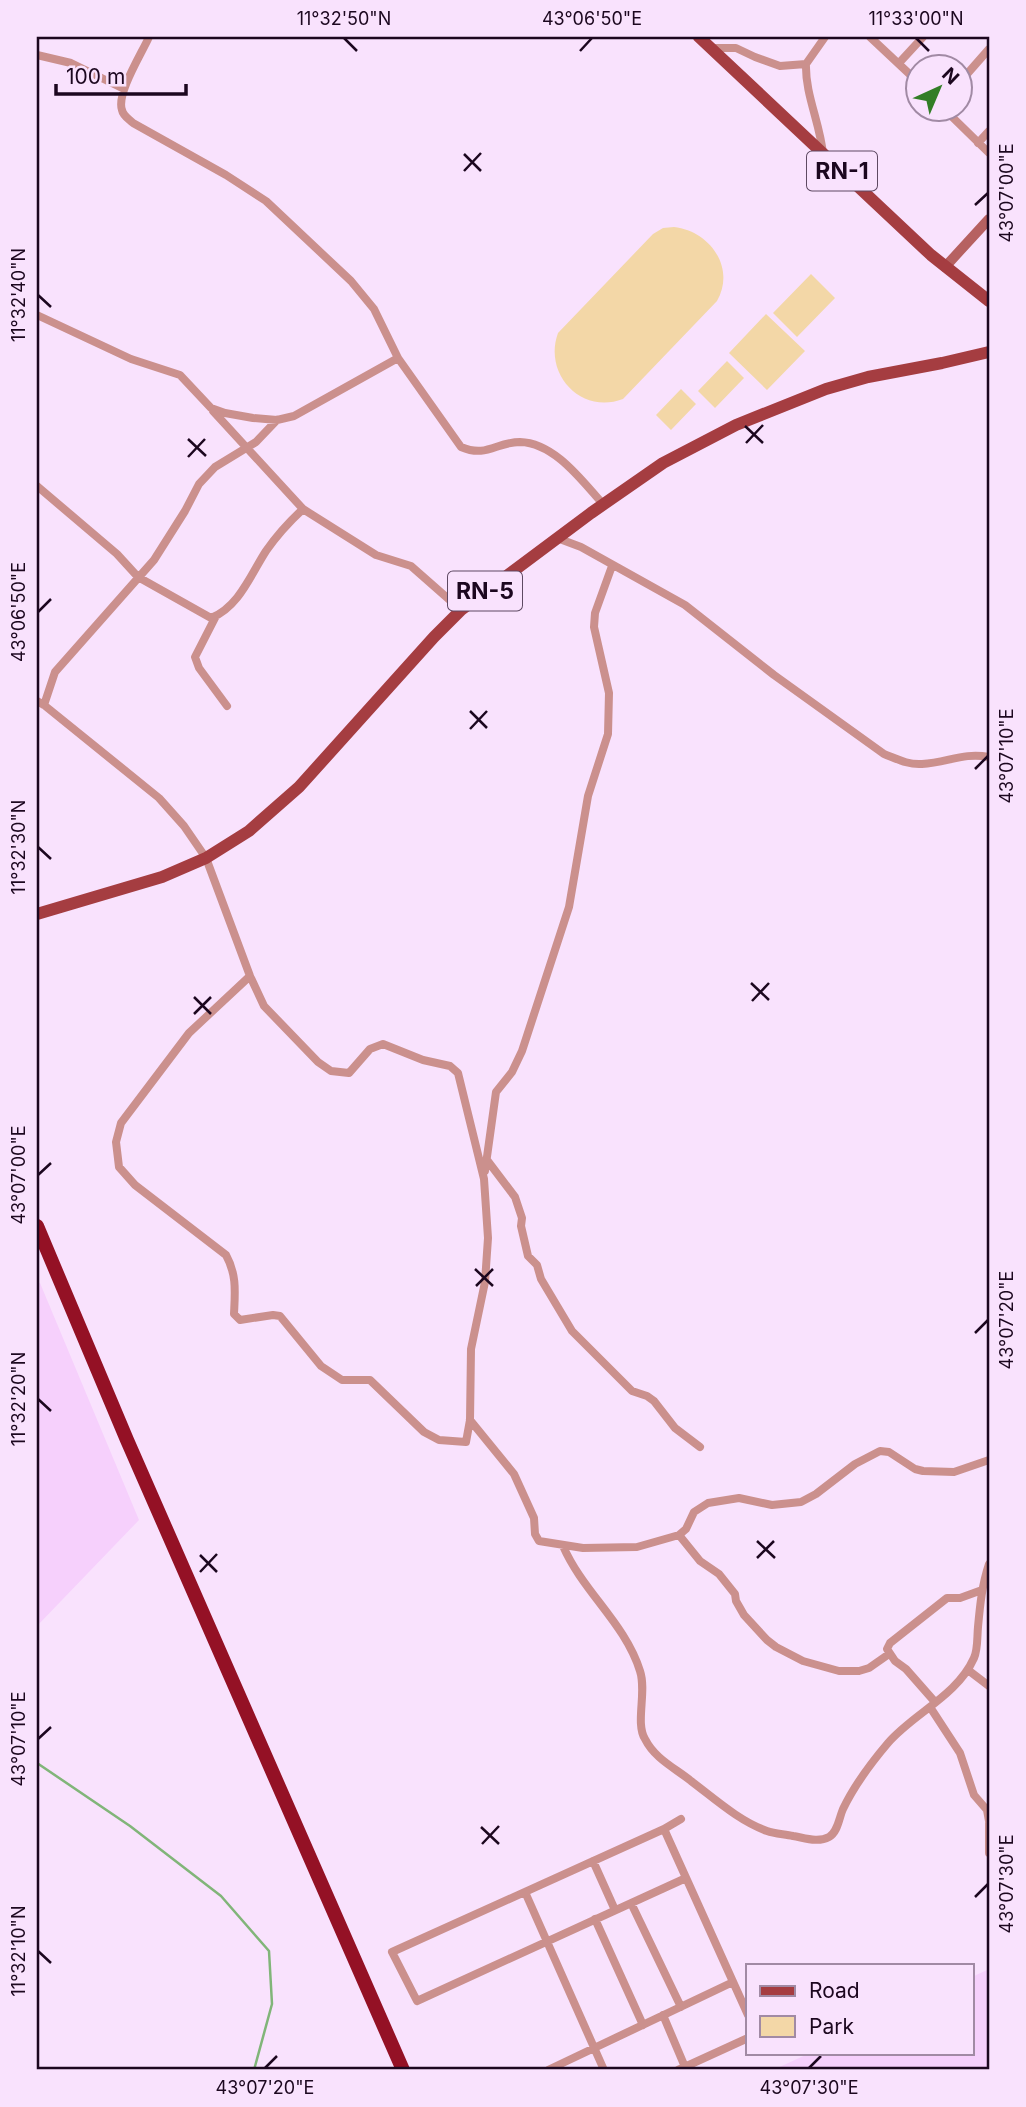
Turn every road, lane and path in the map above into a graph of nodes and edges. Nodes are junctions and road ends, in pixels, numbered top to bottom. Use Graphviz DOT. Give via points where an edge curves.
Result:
graph roads {
  1 [pos="149,37"];
  2 [pos="699,37"];
  3 [pos="825,37"];
  4 [pos="870,37"];
  5 [pos="923,37"];
  6 [pos="711,48"];
  7 [pos="989,49"];
  8 [pos="37,55"];
  9 [pos="899,63"];
  10 [pos="806,64"];
  11 [pos="974,66"];
  12 [pos="904,68"];
  13 [pos="124,89"];
  14 [pos="957,122"];
  15 [pos="989,131"];
  16 [pos="978,143"];
  17 [pos="989,153"];
  18 [pos="823,154"];
  19 [pos="989,219"];
  20 [pos="945,267"];
  21 [pos="989,301"];
  22 [pos="37,315"];
  23 [pos="989,352"];
  24 [pos="398,358"];
  25 [pos="211,408"];
  26 [pos="277,419"];
  27 [pos="246,448"];
  28 [pos="37,486"];
  29 [pos="603,504"];
  30 [pos="303,509"];
  31 [pos="557,538"];
  32 [pos="612,566"];
  33 [pos="138,577"];
  34 [pos="461,610"];
  35 [pos="216,616"];
  36 [pos="40,703"];
  37 [pos="227,706"];
  38 [pos="989,757"];
  39 [pos="206,858"];
  40 [pos="37,914"];
  41 [pos="250,976"];
  42 [pos="486,1160"];
  43 [pos="484,1179"];
  44 [pos="37,1226"];
  45 [pos="470,1420"];
  46 [pos="699,1447"];
  47 [pos="989,1460"];
  48 [pos="678,1535"];
  49 [pos="563,1546"];
  50 [pos="989,1564"];
  51 [pos="982,1590"];
  52 [pos="889,1654"];
  53 [pos="968,1670"];
  54 [pos="989,1686"];
  55 [pos="933,1705"];
  56 [pos="681,1819"];
  57 [pos="989,1822"];
  58 [pos="664,1829"];
  59 [pos="989,1853"];
  60 [pos="593,1861"];
  61 [pos="686,1878"];
  62 [pos="525,1892"];
  63 [pos="631,1903"];
  64 [pos="615,1910"];
  65 [pos="595,1919"];
  66 [pos="547,1941"];
  67 [pos="733,1982"];
  68 [pos="681,2007"];
  69 [pos="746,2011"];
  70 [pos="663,2015"];
  71 [pos="643,2025"];
  72 [pos="746,2039"];
  73 [pos="594,2048"];
  74 [pos="682,2069"];
  75 [pos="403,2070"];
  76 [pos="548,2070"];
  77 [pos="604,2070"];
  1 -- 13 [label="street"];
  2 -- 6 [label="main road, RN-1"];
  3 -- 10 [label="street"];
  4 -- 9 [label="street"];
  5 -- 9 [label="street"];
  6 -- 10 [label="street" via="736,48 780,66"];
  6 -- 18 [label="main road, RN-1"];
  7 -- 11 [label="street"];
  8 -- 13 [label="street" via="71,63"];
  9 -- 12 [label="street"];
  10 -- 18 [label="street"];
  13 -- 24 [label="street" via="122,113 133,123 266,201 351,281 374,309"];
  14 -- 16 [label="street"];
  15 -- 16 [label="street"];
  16 -- 17 [label="street"];
  18 -- 20 [label="main road, RN-1"];
  19 -- 20 [label="street"];
  20 -- 21 [label="main road, RN-1"];
  22 -- 25 [label="street" via="131,359 180,375"];
  23 -- 29 [label="main road, RN-5" via="868,377 795,400 687,449"];
  24 -- 26 [label="street" via="305,412"];
  24 -- 29 [label="street" via="461,447 474,452 520,442 538,446 569,468"];
  25 -- 26 [label="street"];
  25 -- 27 [label="street"];
  26 -- 27 [label="street"];
  27 -- 30 [label="street"];
  27 -- 33 [label="street" via="215,467 199,484 154,560"];
  28 -- 33 [label="street"];
  29 -- 31 [label="main road, RN-5"];
  30 -- 34 [label="street" via="376,555 418,570"];
  30 -- 35 [label="street" via="268,548 247,585"];
  31 -- 32 [label="street"];
  31 -- 34 [label="main road, RN-5"];
  32 -- 38 [label="street" via="685,605 884,754 920,764 957,756"];
  32 -- 42 [label="street" via="594,627 609,693 608,734 588,796 569,907 522,1051 496,1092"];
  33 -- 35 [label="street" via="204,615"];
  33 -- 36 [label="street" via="55,672"];
  34 -- 39 [label="main road, RN-5" via="288,799"];
  35 -- 37 [label="street" via="195,657"];
  36 -- 39 [label="street" via="159,799"];
  39 -- 40 [label="main road, RN-5" via="162,877"];
  39 -- 41 [label="street"];
  41 -- 43 [label="street" via="264,1006 331,1071 349,1073 370,1049 383,1044 450,1066 458,1073"];
  41 -- 45 [label="street" via="189,1033 121,1123 116,1142 120,1167 135,1185 226,1255 236,1286 234,1314 240,1320 280,1316 321,1366 342,1380 370,1380 424,1432 439,1440 466,1442"];
  42 -- 43 [label="street"];
  42 -- 46 [label="street" via="515,1196 528,1256 572,1331 632,1391 654,1401 674,1428"];
  43 -- 45 [label="street" via="488,1238 485,1282 471,1349"];
  44 -- 75 [label="highway"];
  45 -- 49 [label="street" via="514,1474 539,1541"];
  47 -- 48 [label="street" via="954,1472 923,1471 880,1451 801,1502 772,1505 739,1498 699,1506"];
  48 -- 49 [label="street" via="637,1547"];
  48 -- 52 [label="street" via="719,1574 744,1615 776,1647 839,1671 869,1668"];
  49 -- 55 [label="street" via="585,1586 614,1618 640,1671 644,1739 665,1765 732,1813 767,1831 818,1840 834,1833 855,1788 888,1743"];
  50 -- 51 [label="street"];
  51 -- 52 [label="street" via="947,1598 890,1643"];
  51 -- 53 [label="street" via="976,1654"];
  52 -- 55 [label="street"];
  53 -- 54 [label="street"];
  53 -- 55 [label="street"];
  55 -- 57 [label="street" via="960,1753"];
  56 -- 58 [label="street"];
  57 -- 59 [label="street"];
  58 -- 60 [label="street"];
  58 -- 61 [label="street"];
  60 -- 62 [label="street"];
  60 -- 64 [label="street"];
  61 -- 63 [label="street"];
  61 -- 67 [label="street"];
  62 -- 66 [label="street"];
  62 -- 66 [label="street" via="392,1952 416,2001"];
  63 -- 64 [label="street"];
  63 -- 68 [label="street"];
  64 -- 65 [label="street"];
  65 -- 66 [label="street"];
  65 -- 71 [label="street"];
  66 -- 73 [label="street"];
  67 -- 68 [label="street"];
  67 -- 69 [label="street"];
  68 -- 70 [label="street"];
  70 -- 71 [label="street"];
  70 -- 74 [label="street"];
  71 -- 73 [label="street"];
  72 -- 74 [label="street"];
  73 -- 76 [label="street"];
  73 -- 77 [label="street"];
}
